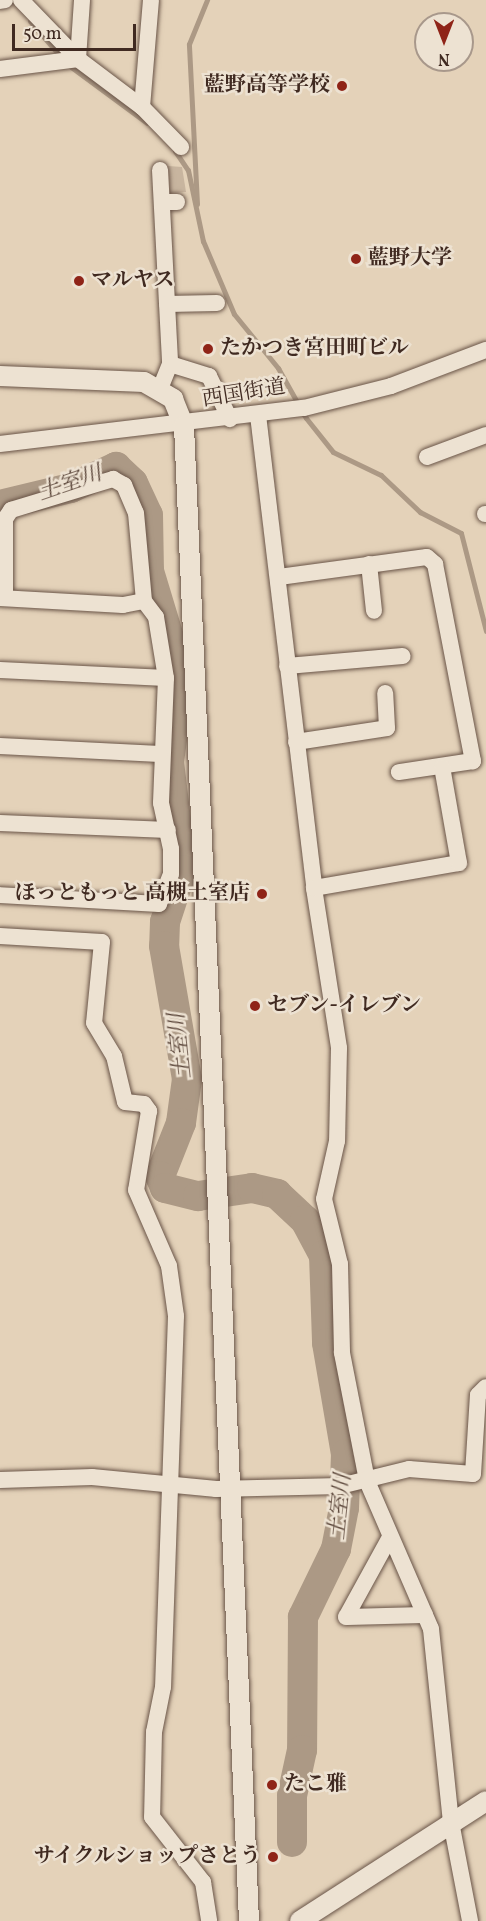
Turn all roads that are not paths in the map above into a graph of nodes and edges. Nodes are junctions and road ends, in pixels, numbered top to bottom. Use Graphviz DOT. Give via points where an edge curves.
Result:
graph roads {
  1 [pos="5,0"];
  2 [pos="21,0"];
  3 [pos="82,0"];
  4 [pos="151,0"];
  5 [pos="0,1"];
  6 [pos="78,59"];
  7 [pos="0,69"];
  8 [pos="142,107"];
  9 [pos="181,147"];
  10 [pos="160,170"];
  11 [pos="217,303"];
  12 [pos="167,304"];
  13 [pos="486,350"];
  14 [pos="170,364"];
  15 [pos="0,376"];
  16 [pos="160,389"];
  17 [pos="258,415"];
  18 [pos="230,419"];
  19 [pos="184,426"];
  20 [pos="486,435"];
  21 [pos="0,444"];
  22 [pos="427,457"];
  23 [pos="369,564"];
  24 [pos="279,577"];
  25 [pos="2,597"];
  26 [pos="144,600"];
  27 [pos="374,610"];
  28 [pos="403,656"];
  29 [pos="287,666"];
  30 [pos="0,670"];
  31 [pos="166,678"];
  32 [pos="385,693"];
  33 [pos="296,742"];
  34 [pos="0,746"];
  35 [pos="160,754"];
  36 [pos="442,767"];
  37 [pos="399,772"];
  38 [pos="0,823"];
  39 [pos="168,830"];
  40 [pos="314,888"];
  41 [pos="0,895"];
  42 [pos="0,936"];
  43 [pos="486,1387"];
  44 [pos="480,1474"];
  45 [pos="0,1480"];
  46 [pos="367,1481"];
  47 [pos="168,1486"];
  48 [pos="231,1488"];
  49 [pos="390,1537"];
  50 [pos="425,1615"];
  51 [pos="486,1801"];
  52 [pos="452,1822"];
  53 [pos="209,1921"];
  54 [pos="249,1921"];
  55 [pos="300,1921"];
  56 [pos="470,1921"];
  1 -- 5 [label="street"];
  2 -- 6 [label="street"];
  3 -- 6 [label="street"];
  4 -- 8 [label="street"];
  6 -- 7 [label="street"];
  6 -- 8 [label="street"];
  8 -- 9 [label="street"];
  10 -- 12 [label="street" via="169,202"];
  11 -- 12 [label="street"];
  12 -- 14 [label="street"];
  13 -- 17 [label="street, 西国街道" via="391,386"];
  14 -- 16 [label="street"];
  14 -- 18 [label="street" via="209,376"];
  15 -- 16 [label="street" via="133,381"];
  16 -- 19 [label="street" via="177,405"];
  17 -- 18 [label="street, 西国街道"];
  17 -- 24 [label="street"];
  18 -- 19 [label="street, 西国街道"];
  19 -- 21 [label="street, 西国街道"];
  19 -- 48 [label="street"];
  20 -- 22 [label="street"];
  23 -- 24 [label="street"];
  23 -- 27 [label="street"];
  23 -- 36 [label="street" via="427,557 435,564 473,761"];
  24 -- 29 [label="street"];
  25 -- 26 [label="street" via="123,605"];
  25 -- 26 [label="street" via="5,519 11,510 113,479 124,485 136,513"];
  26 -- 31 [label="street" via="156,617"];
  28 -- 29 [label="street"];
  29 -- 33 [label="street"];
  30 -- 31 [label="street"];
  31 -- 35 [label="street"];
  32 -- 33 [label="street" via="387,728"];
  33 -- 40 [label="street"];
  34 -- 35 [label="street"];
  35 -- 39 [label="street" via="161,803"];
  36 -- 37 [label="street"];
  36 -- 40 [label="street" via="459,863"];
  38 -- 39 [label="street"];
  39 -- 41 [label="street" via="171,874 159,904"];
  40 -- 46 [label="street" via="339,1048 337,1141 324,1199 340,1264 342,1353"];
  42 -- 47 [label="street" via="102,942 93,1018 114,1056 125,1102 148,1107 136,1190 159,1237 174,1294"];
  43 -- 44 [label="street" via="478,1395"];
  44 -- 46 [label="street" via="409,1469"];
  45 -- 47 [label="street" via="92,1477"];
  46 -- 48 [label="street"];
  46 -- 49 [label="street"];
  47 -- 48 [label="street"];
  47 -- 53 [label="street" via="152,1817 203,1882"];
  48 -- 54 [label="street"];
  49 -- 50 [label="street"];
  49 -- 50 [label="street" via="346,1617"];
  50 -- 52 [label="street" via="436,1655"];
  51 -- 52 [label="street"];
  52 -- 55 [label="street"];
  52 -- 56 [label="street"];
}
